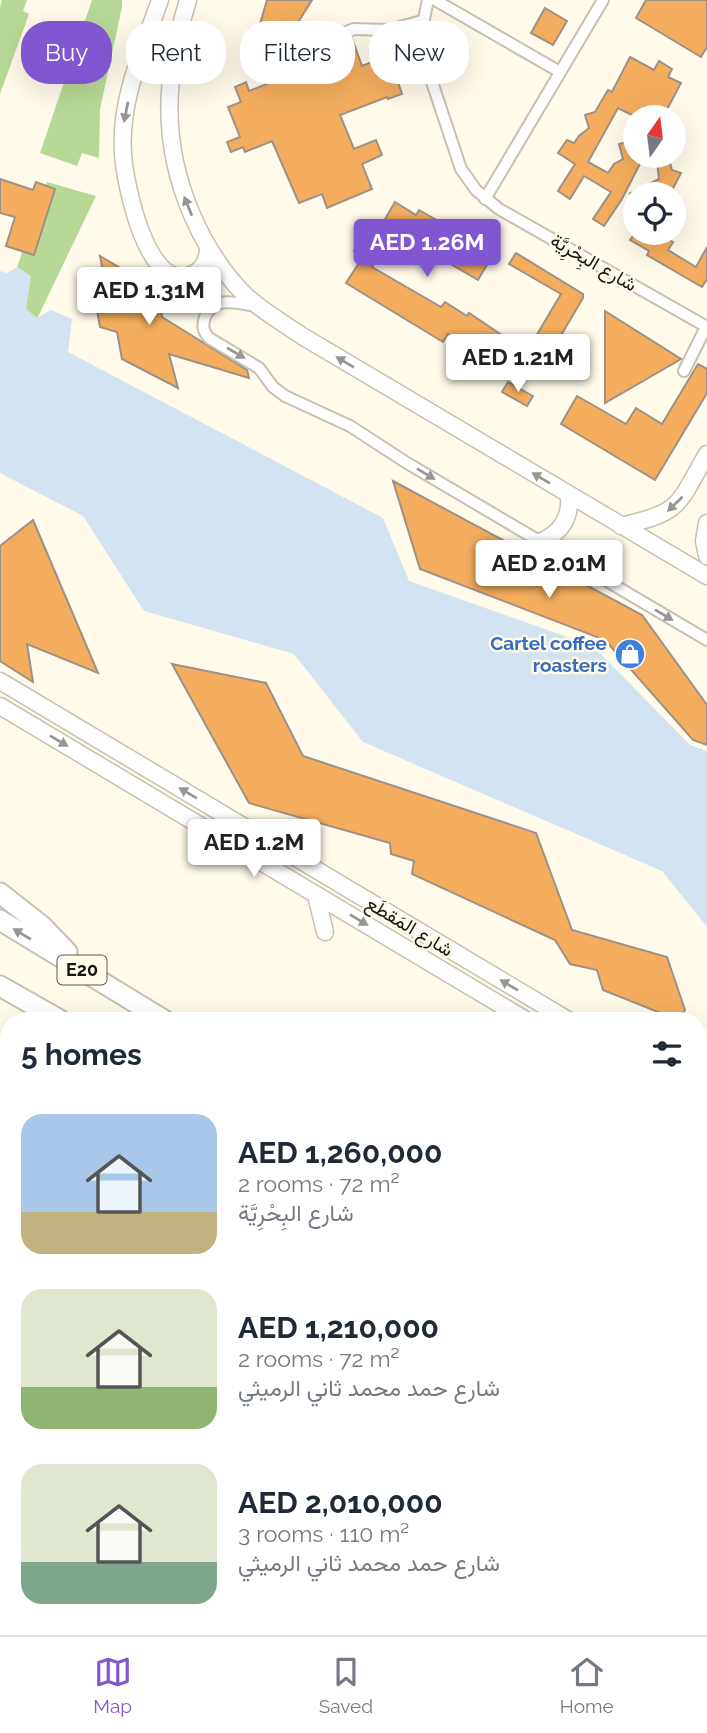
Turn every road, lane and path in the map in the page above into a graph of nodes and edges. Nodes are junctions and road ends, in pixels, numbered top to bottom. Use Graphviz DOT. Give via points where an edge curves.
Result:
graph roads {
  1 [pos="160,0"];
  2 [pos="188,0"];
  3 [pos="428,0"];
  4 [pos="435,0"];
  5 [pos="603,0"];
  6 [pos="422,21"];
  7 [pos="560,72"];
  8 [pos="433,84"];
  9 [pos="485,199"];
  10 [pos="208,250"];
  11 [pos="261,307"];
  12 [pos="707,327"];
  13 [pos="684,371"];
  14 [pos="707,454"];
  15 [pos="569,495"];
  16 [pos="707,523"];
  17 [pos="621,526"];
  18 [pos="540,542"];
  19 [pos="707,556"];
  20 [pos="707,576"];
  21 [pos="707,640"];
  22 [pos="0,681"];
  23 [pos="0,706"];
  24 [pos="320,872"];
  25 [pos="312,892"];
  26 [pos="0,893"];
  27 [pos="0,920"];
  28 [pos="325,932"];
  29 [pos="84,971"];
  30 [pos="0,986"];
  31 [pos="46,1012"];
  32 [pos="151,1012"];
  33 [pos="513,1012"];
  34 [pos="555,1012"];
  1 -- 10 [label="street, one-way" via="129,95 123,127 126,180 141,231 163,270 172,276 189,276 203,266"];
  10 -- 2 [label="street, one-way" via="175,171 169,121 171,70"];
  3 -- 6 [label="street, شارع البِحْرِيَّة"];
  4 -- 7 [label="street"];
  5 -- 7 [label="street"];
  7 -- 9 [label="street"];
  8 -- 9 [label="street, شارع البِحْرِيَّة" via="461,169"];
  9 -- 12 [label="street, شارع البِحْرِيَّة"];
  10 -- 11 [label="street"];
  15 -- 11 [label="street, one-way"];
  11 -- 18 [label="street, one-way" via="216,304 204,320 204,332 259,368 285,396 350,426"];
  12 -- 13 [label="street"];
  14 -- 17 [label="street, one-way" via="672,509"];
  15 -- 17 [label="street"];
  15 -- 18 [label="street" via="569,512 562,527"];
  16 -- 19 [label="street"];
  17 -- 20 [label="street"];
  18 -- 21 [label="street, one-way"];
  24 -- 22 [label="street, شارع المَقطَع, one-way"];
  23 -- 25 [label="street, شارع المَقطَع, one-way"];
  24 -- 25 [label="street"];
  34 -- 24 [label="street, شارع المَقطَع, one-way"];
  25 -- 28 [label="street"];
  25 -- 33 [label="street, شارع المَقطَع, one-way"];
  26 -- 29 [label="highway" via="42,926"];
  29 -- 27 [label="highway, E20, one-way"];
  29 -- 32 [label="highway, E20"];
  30 -- 31 [label="highway"];
}
